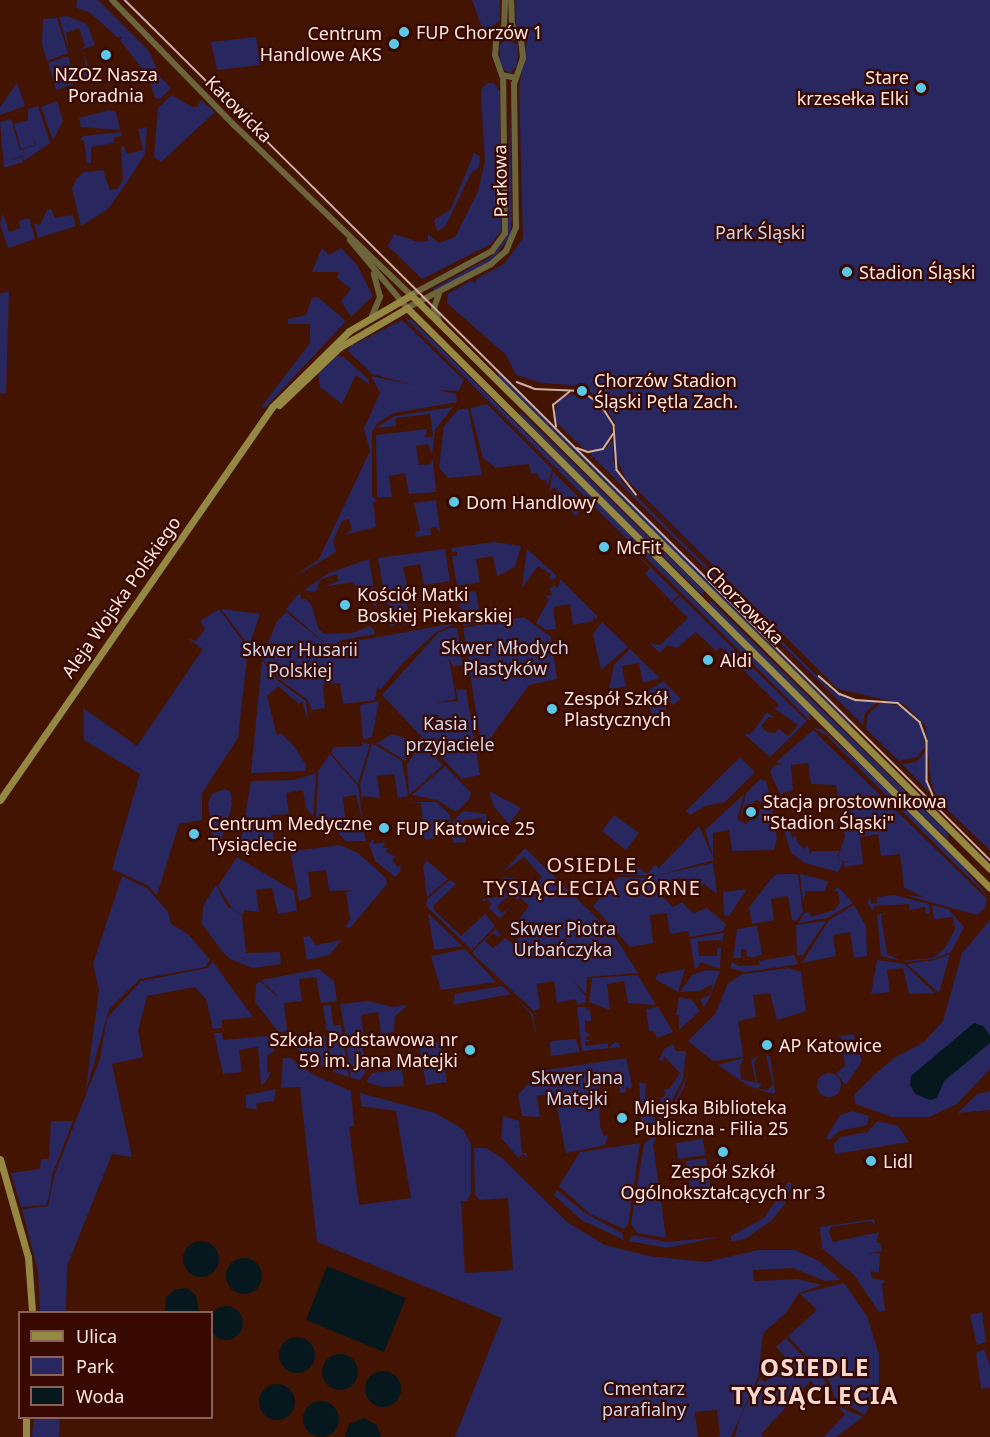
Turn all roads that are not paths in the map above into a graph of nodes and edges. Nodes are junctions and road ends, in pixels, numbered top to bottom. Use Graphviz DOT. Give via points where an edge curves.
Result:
graph roads {
  1 [pos="112,0"];
  2 [pos="505,0"];
  3 [pos="511,0"];
  4 [pos="499,36"];
  5 [pos="521,38"];
  6 [pos="503,76"];
  7 [pos="516,78"];
  8 [pos="348,237"];
  9 [pos="373,271"];
  10 [pos="442,291"];
  11 [pos="411,295"];
  12 [pos="400,300"];
  13 [pos="418,303"];
  14 [pos="407,308"];
  15 [pos="372,316"];
  16 [pos="442,327"];
  17 [pos="478,362"];
  18 [pos="518,401"];
  19 [pos="509,411"];
  20 [pos="270,413"];
  21 [pos="547,448"];
  22 [pos="711,593"];
  23 [pos="701,602"];
  24 [pos="0,800"];
  25 [pos="955,834"];
  26 [pos="951,849"];
  27 [pos="979,858"];
  28 [pos="969,868"];
  29 [pos="990,869"];
  30 [pos="990,888"];
  31 [pos="0,1159"];
  32 [pos="32,1311"];
  33 [pos="27,1419"];
  34 [pos="26,1437"];
  1 -- 8 [label="street, Katowicka"];
  2 -- 4 [label="street" via="504,26"];
  3 -- 5 [label="street" via="512,25"];
  4 -- 5 [label="street"];
  4 -- 6 [label="street, Parkowa" via="495,55"];
  5 -- 7 [label="street, Parkowa" via="522,62"];
  6 -- 7 [label="street"];
  6 -- 11 [label="street, Parkowa" via="505,233 492,251"];
  7 -- 10 [label="street, Parkowa" via="516,227 512,240 494,263"];
  8 -- 9 [label="street, Katowicka"];
  8 -- 11 [label="street, Katowicka"];
  9 -- 12 [label="street, Katowicka"];
  9 -- 15 [label="street" via="380,297"];
  10 -- 13 [label="street, Parkowa"];
  10 -- 16 [label="street" via="434,308"];
  11 -- 12 [label="main road, Aleja Wojska Polskiego"];
  11 -- 13 [label="main road, Katowicka"];
  12 -- 14 [label="street, Katowicka"];
  12 -- 15 [label="main road, Aleja Wojska Polskiego"];
  13 -- 14 [label="street, Aleja Wojska Polskiego"];
  13 -- 16 [label="main road, Katowicka"];
  14 -- 19 [label="main road, Katowicka"];
  14 -- 20 [label="main road, Aleja Wojska Polskiego" via="340,346"];
  15 -- 20 [label="main road, Aleja Wojska Polskiego" via="343,336 286,391"];
  16 -- 17 [label="main road, Katowicka"];
  17 -- 18 [label="main road, Chorzowska"];
  18 -- 19 [label="main road"];
  18 -- 22 [label="main road, Chorzowska"];
  19 -- 21 [label="main road, Katowicka"];
  20 -- 24 [label="main road, Aleja Wojska Polskiego"];
  21 -- 23 [label="main road, Chorzowska"];
  22 -- 23 [label="main road"];
  22 -- 25 [label="main road, Chorzowska"];
  23 -- 26 [label="main road, Chorzowska"];
  25 -- 26 [label="main road"];
  25 -- 27 [label="main road, Chorzowska"];
  26 -- 28 [label="main road, Chorzowska"];
  27 -- 28 [label="main road"];
  27 -- 29 [label="main road, Chorzowska"];
  28 -- 30 [label="main road, Chorzowska"];
  31 -- 32 [label="main road" via="28,1257"];
  33 -- 34 [label="main road"];
}
